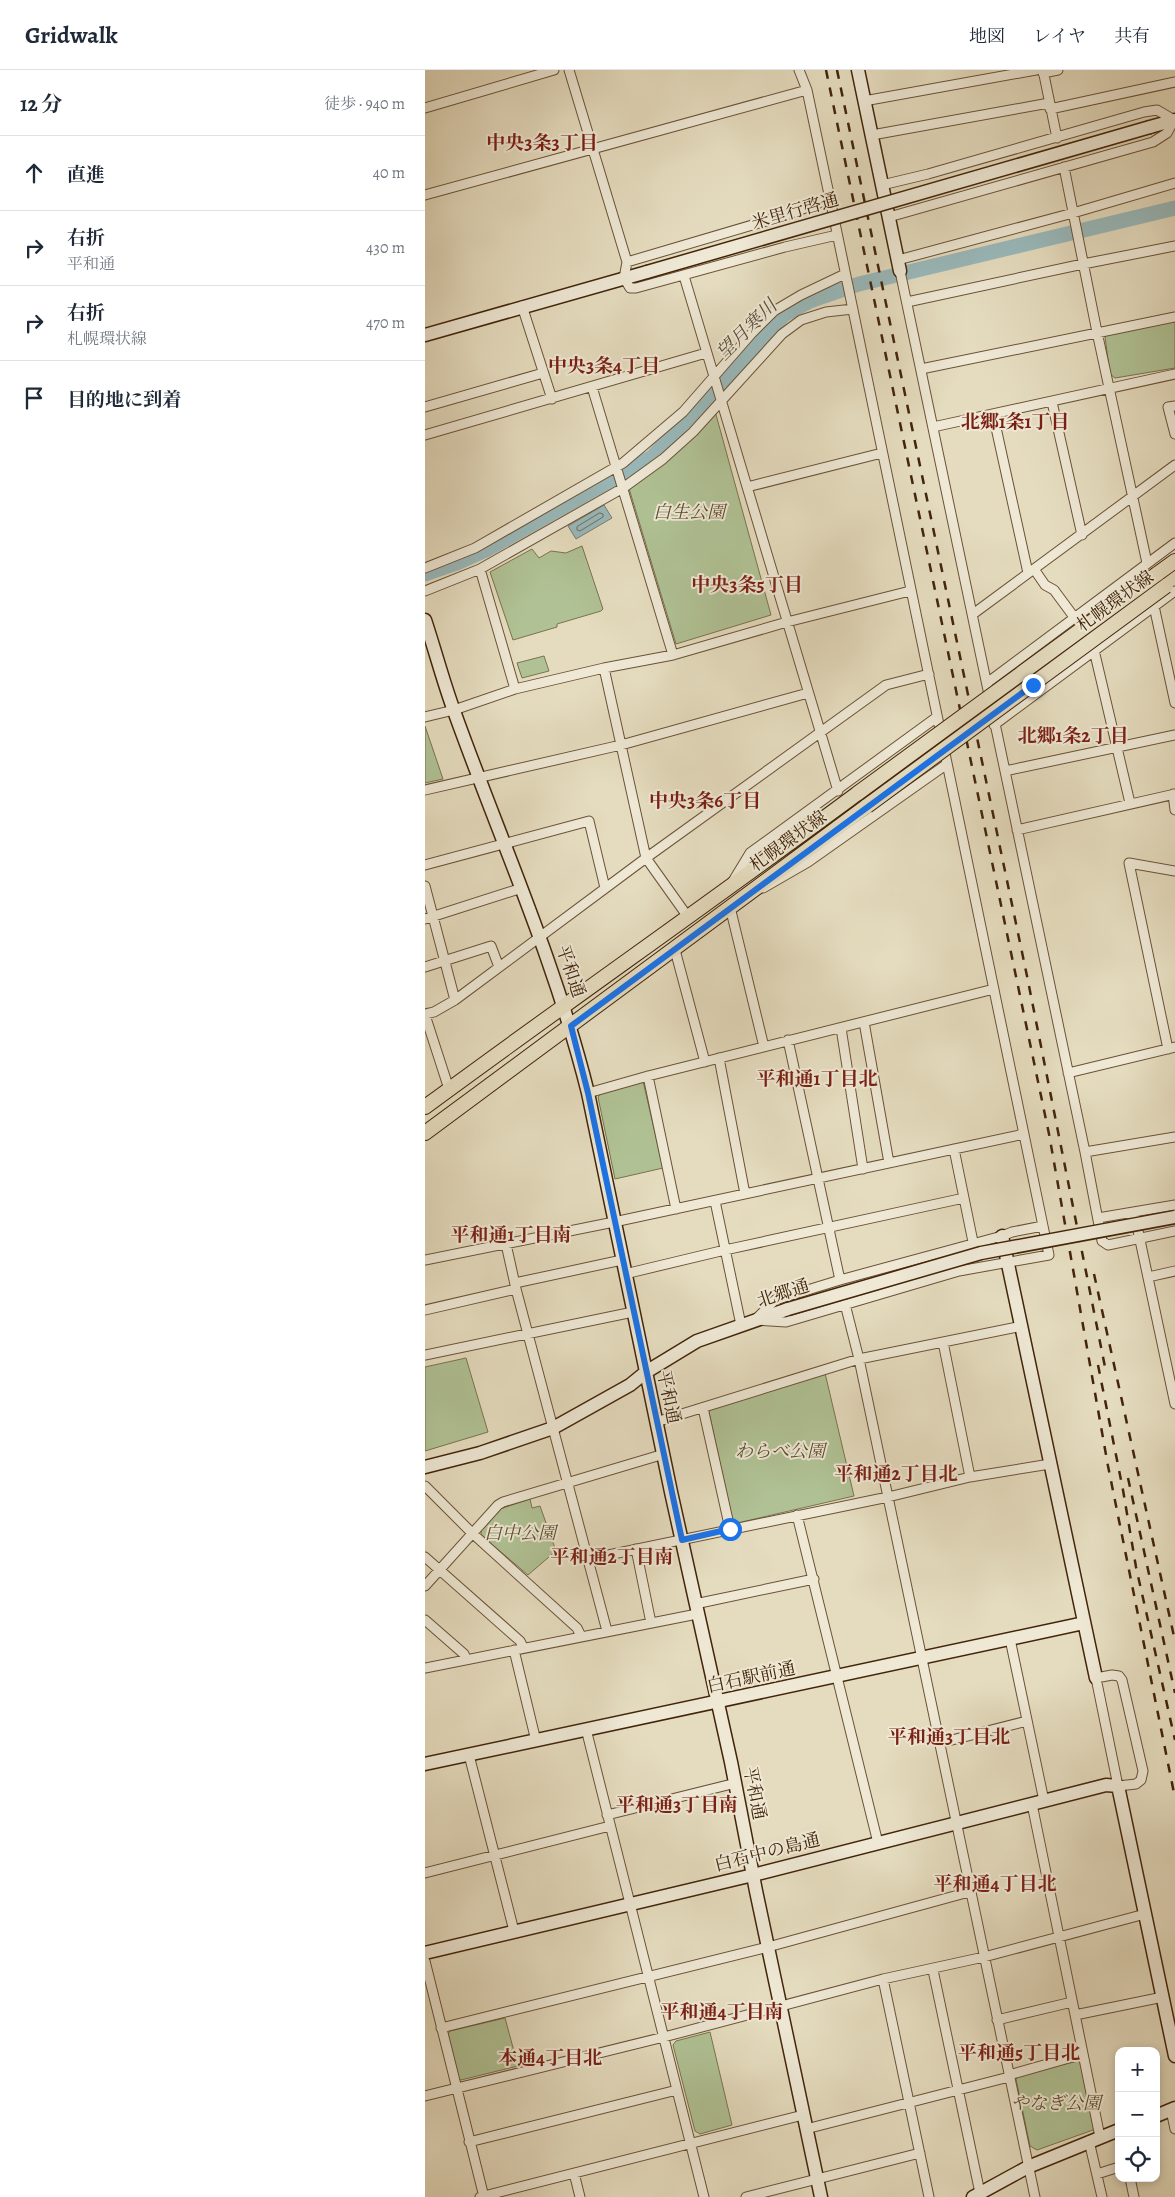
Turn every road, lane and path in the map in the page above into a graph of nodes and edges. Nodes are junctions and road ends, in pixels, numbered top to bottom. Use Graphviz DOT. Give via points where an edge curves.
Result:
graph roads {
  1 [pos="554,70"];
  2 [pos="569,70"];
  3 [pos="799,70"];
  4 [pos="858,70"];
  5 [pos="1058,70"];
  6 [pos="1041,71"];
  7 [pos="1175,82"];
  8 [pos="807,90"];
  9 [pos="864,101"];
  10 [pos="1050,106"];
  11 [pos="425,108"];
  12 [pos="1175,120"];
  13 [pos="872,135"];
  14 [pos="1057,138"];
  15 [pos="593,149"];
  16 [pos="1064,167"];
  17 [pos="1175,183"];
  18 [pos="882,185"];
  19 [pos="425,195"];
  20 [pos="830,199"];
  21 [pos="1073,213"];
  22 [pos="889,217"];
  23 [pos="837,235"];
  24 [pos="1175,246"];
  25 [pos="627,262"];
  26 [pos="1083,264"];
  27 [pos="899,265"];
  28 [pos="684,276"];
  29 [pos="624,278"];
  30 [pos="846,279"];
  31 [pos="907,302"];
  32 [pos="523,306"];
  33 [pos="852,306"];
  34 [pos="1175,316"];
  35 [pos="1097,332"];
  36 [pos="425,335"];
  37 [pos="706,353"];
  38 [pos="921,369"];
  39 [pos="543,373"];
  40 [pos="1175,374"];
  41 [pos="714,380"];
  42 [pos="592,387"];
  43 [pos="1109,390"];
  44 [pos="552,398"];
  45 [pos="720,399"];
  46 [pos="1052,402"];
  47 [pos="1175,406"];
  48 [pos="425,407"];
  49 [pos="993,414"];
  50 [pos="933,427"];
  51 [pos="1175,434"];
  52 [pos="425,435"];
  53 [pos="882,452"];
  54 [pos="1175,465"];
  55 [pos="617,469"];
  56 [pos="622,485"];
  57 [pos="747,487"];
  58 [pos="1133,496"];
  59 [pos="1081,535"];
  60 [pos="1175,543"];
  61 [pos="1175,561"];
  62 [pos="1147,563"];
  63 [pos="425,568"];
  64 [pos="479,569"];
  65 [pos="1031,571"];
  66 [pos="1172,586"];
  67 [pos="911,590"];
  68 [pos="425,591"];
  69 [pos="1154,606"];
  70 [pos="973,614"];
  71 [pos="1074,617"];
  72 [pos="425,620"];
  73 [pos="787,622"];
  74 [pos="1094,650"];
  75 [pos="673,655"];
  76 [pos="604,668"];
  77 [pos="1172,673"];
  78 [pos="929,674"];
  79 [pos="987,683"];
  80 [pos="515,689"];
  81 [pos="808,693"];
  82 [pos="1175,703"];
  83 [pos="454,710"];
  84 [pos="425,717"];
  85 [pos="937,717"];
  86 [pos="994,725"];
  87 [pos="819,732"];
  88 [pos="1175,735"];
  89 [pos="621,745"];
  90 [pos="1116,748"];
  91 [pos="947,764"];
  92 [pos="1005,771"];
  93 [pos="481,779"];
  94 [pos="425,790"];
  95 [pos="838,791"];
  96 [pos="1174,794"];
  97 [pos="1130,803"];
  98 [pos="1175,810"];
  99 [pos="1017,830"];
  100 [pos="505,842"];
  101 [pos="646,858"];
  102 [pos="425,865"];
  103 [pos="1175,871"];
  104 [pos="425,886"];
  105 [pos="522,888"];
  106 [pos="605,888"];
  107 [pos="727,890"];
  108 [pos="743,898"];
  109 [pos="730,907"];
  110 [pos="688,917"];
  111 [pos="429,918"];
  112 [pos="540,936"];
  113 [pos="675,950"];
  114 [pos="445,961"];
  115 [pos="425,967"];
  116 [pos="499,967"];
  117 [pos="994,989"];
  118 [pos="455,1000"];
  119 [pos="564,1005"];
  120 [pos="425,1015"];
  121 [pos="864,1022"];
  122 [pos="571,1026"];
  123 [pos="841,1028"];
  124 [pos="788,1040"];
  125 [pos="763,1046"];
  126 [pos="1172,1048"];
  127 [pos="719,1058"];
  128 [pos="705,1062"];
  129 [pos="1068,1073"];
  130 [pos="648,1076"];
  131 [pos="449,1089"];
  132 [pos="588,1093"];
  133 [pos="425,1107"];
  134 [pos="425,1133"];
  135 [pos="1024,1134"];
  136 [pos="1175,1137"];
  137 [pos="954,1149"];
  138 [pos="1085,1152"];
  139 [pos="889,1163"];
  140 [pos="863,1169"];
  141 [pos="817,1179"];
  142 [pos="745,1194"];
  143 [pos="965,1198"];
  144 [pos="715,1201"];
  145 [pos="1175,1205"];
  146 [pos="676,1209"];
  147 [pos="1134,1212"];
  148 [pos="1175,1217"];
  149 [pos="1098,1218"];
  150 [pos="614,1222"];
  151 [pos="1043,1226"];
  152 [pos="828,1228"];
  153 [pos="1175,1231"];
  154 [pos="1002,1236"];
  155 [pos="1140,1238"];
  156 [pos="973,1242"];
  157 [pos="507,1244"];
  158 [pos="725,1250"];
  159 [pos="425,1260"];
  160 [pos="622,1260"];
  161 [pos="1008,1262"];
  162 [pos="1175,1271"];
  163 [pos="625,1274"];
  164 [pos="1149,1277"];
  165 [pos="840,1280"];
  166 [pos="516,1286"];
  167 [pos="845,1304"];
  168 [pos="425,1310"];
  169 [pos="633,1312"];
  170 [pos="755,1320"];
  171 [pos="741,1325"];
  172 [pos="1022,1326"];
  173 [pos="528,1334"];
  174 [pos="943,1342"];
  175 [pos="425,1355"];
  176 [pos="859,1359"];
  177 [pos="646,1372"];
  178 [pos="1172,1373"];
  179 [pos="1175,1404"];
  180 [pos="703,1408"];
  181 [pos="656,1422"];
  182 [pos="553,1428"];
  183 [pos="664,1454"];
  184 [pos="1050,1464"];
  185 [pos="425,1468"];
  186 [pos="970,1478"];
  187 [pos="568,1482"];
  188 [pos="425,1486"];
  189 [pos="888,1497"];
  190 [pos="797,1515"];
  191 [pos="730,1529"];
  192 [pos="472,1533"];
  193 [pos="682,1540"];
  194 [pos="636,1549"];
  195 [pos="425,1557"];
  196 [pos="589,1559"];
  197 [pos="440,1569"];
  198 [pos="813,1579"];
  199 [pos="425,1586"];
  200 [pos="696,1609"];
  201 [pos="425,1620"];
  202 [pos="651,1623"];
  203 [pos="1084,1623"];
  204 [pos="607,1631"];
  205 [pos="581,1636"];
  206 [pos="1010,1639"];
  207 [pos="518,1649"];
  208 [pos="922,1658"];
  209 [pos="466,1659"];
  210 [pos="425,1668"];
  211 [pos="837,1676"];
  212 [pos="1096,1678"];
  213 [pos="717,1702"];
  214 [pos="1027,1721"];
  215 [pos="587,1730"];
  216 [pos="536,1741"];
  217 [pos="940,1743"];
  218 [pos="469,1755"];
  219 [pos="425,1764"];
  220 [pos="735,1783"];
  221 [pos="1118,1786"];
  222 [pos="1038,1802"];
  223 [pos="607,1815"];
  224 [pos="957,1822"];
  225 [pos="609,1826"];
  226 [pos="878,1843"];
  227 [pos="494,1856"];
  228 [pos="425,1873"];
  229 [pos="753,1875"];
  230 [pos="969,1892"];
  231 [pos="631,1904"];
  232 [pos="1145,1914"];
  233 [pos="514,1931"];
  234 [pos="1060,1937"];
  235 [pos="768,1947"];
  236 [pos="425,1953"];
  237 [pos="984,1957"];
  238 [pos="425,1961"];
  239 [pos="933,1970"];
  240 [pos="648,1976"];
  241 [pos="883,1979"];
  242 [pos="1163,1997"];
  243 [pos="1072,2002"];
  244 [pos="781,2007"];
  245 [pos="1075,2015"];
  246 [pos="997,2020"];
  247 [pos="441,2028"];
  248 [pos="664,2037"];
  249 [pos="1083,2054"];
  250 [pos="1175,2056"];
  251 [pos="1009,2076"];
  252 [pos="456,2089"];
  253 [pos="677,2090"];
  254 [pos="959,2090"];
  255 [pos="425,2096"];
  256 [pos="909,2103"];
  257 [pos="1173,2109"];
  258 [pos="1160,2114"];
  259 [pos="803,2115"];
  260 [pos="806,2129"];
  261 [pos="1175,2129"];
  262 [pos="1115,2132"];
  263 [pos="1095,2139"];
  264 [pos="469,2142"];
  265 [pos="690,2144"];
  266 [pos="920,2154"];
  267 [pos="1028,2167"];
  268 [pos="1115,2168"];
  269 [pos="574,2173"];
  270 [pos="1097,2174"];
  271 [pos="817,2178"];
  272 [pos="1131,2182"];
  273 [pos="976,2195"];
  274 [pos="483,2197"];
  275 [pos="581,2197"];
  276 [pos="704,2197"];
  277 [pos="746,2197"];
  278 [pos="821,2197"];
  279 [pos="929,2197"];
  280 [pos="1035,2197"];
  281 [pos="1102,2197"];
  282 [pos="1134,2197"];
  1 -- 11 [label="street"];
  2 -- 15 [label="street"];
  3 -- 8 [label="street"];
  4 -- 9 [label="street"];
  5 -- 6 [label="street"];
  6 -- 9 [label="street"];
  6 -- 10 [label="street"];
  7 -- 10 [label="street"];
  8 -- 15 [label="street"];
  8 -- 20 [label="street"];
  9 -- 13 [label="street"];
  10 -- 13 [label="street"];
  10 -- 14 [label="street"];
  12 -- 14 [label="street" via="1157,110"];
  12 -- 16 [label="street" via="1167,133 1153,142"];
  12 -- 29 [label="street, 米里行啓通, bridge"];
  13 -- 18 [label="street"];
  14 -- 18 [label="street"];
  15 -- 19 [label="street"];
  15 -- 25 [label="street"];
  16 -- 21 [label="street"];
  16 -- 22 [label="street"];
  17 -- 21 [label="street"];
  18 -- 22 [label="street"];
  20 -- 23 [label="street"];
  20 -- 25 [label="street"];
  21 -- 26 [label="street"];
  21 -- 27 [label="street"];
  22 -- 27 [label="street"];
  23 -- 28 [label="street"];
  23 -- 30 [label="street"];
  24 -- 26 [label="street"];
  25 -- 29 [label="street"];
  26 -- 31 [label="street"];
  26 -- 35 [label="street"];
  27 -- 31 [label="street"];
  28 -- 29 [label="street" via="636,288 630,288"];
  28 -- 37 [label="street"];
  29 -- 32 [label="street, 米里行啓通"];
  30 -- 33 [label="street"];
  30 -- 41 [label="street" via="801,296 774,311"];
  31 -- 38 [label="street"];
  32 -- 36 [label="street, 米里行啓通"];
  32 -- 39 [label="street"];
  33 -- 45 [label="street" via="801,320 782,334"];
  33 -- 53 [label="street"];
  34 -- 35 [label="street"];
  35 -- 38 [label="street"];
  35 -- 43 [label="street"];
  37 -- 41 [label="street"];
  37 -- 42 [label="street"];
  38 -- 50 [label="street"];
  39 -- 44 [label="street"];
  39 -- 48 [label="street"];
  40 -- 43 [label="street"];
  41 -- 45 [label="street"];
  41 -- 55 [label="street" via="660,434"];
  42 -- 44 [label="street"];
  42 -- 55 [label="street"];
  43 -- 46 [label="street"];
  43 -- 58 [label="street"];
  44 -- 52 [label="street"];
  45 -- 56 [label="street" via="693,432 663,460"];
  45 -- 57 [label="street"];
  46 -- 49 [label="street"];
  46 -- 59 [label="street"];
  47 -- 51 [label="street" via="1169,407"];
  49 -- 50 [label="street"];
  49 -- 65 [label="street"];
  50 -- 70 [label="street"];
  53 -- 57 [label="street"];
  53 -- 67 [label="street"];
  54 -- 58 [label="street"];
  55 -- 56 [label="street"];
  55 -- 63 [label="street" via="475,548"];
  56 -- 64 [label="street"];
  56 -- 75 [label="street"];
  57 -- 73 [label="street"];
  58 -- 59 [label="street"];
  58 -- 62 [label="street"];
  59 -- 65 [label="street"];
  60 -- 62 [label="street"];
  61 -- 107 [label="main road, 札幌環状線, bridge"];
  62 -- 71 [label="street"];
  64 -- 68 [label="street"];
  64 -- 80 [label="street"];
  65 -- 70 [label="street"];
  65 -- 71 [label="street" via="1054,590"];
  66 -- 69 [label="street"];
  66 -- 108 [label="main road, 札幌環状線, bridge"];
  67 -- 73 [label="street"];
  67 -- 78 [label="street"];
  69 -- 74 [label="street"];
  69 -- 77 [label="street"];
  70 -- 79 [label="street"];
  71 -- 79 [label="street"];
  72 -- 83 [label="street, 平和通"];
  73 -- 75 [label="street"];
  73 -- 81 [label="street"];
  74 -- 86 [label="street"];
  74 -- 90 [label="street"];
  75 -- 76 [label="street"];
  76 -- 80 [label="street"];
  76 -- 89 [label="street"];
  77 -- 82 [label="street"];
  78 -- 85 [label="street"];
  78 -- 87 [label="street" via="886,685"];
  79 -- 86 [label="street"];
  80 -- 83 [label="street"];
  81 -- 87 [label="street"];
  81 -- 89 [label="street"];
  83 -- 84 [label="street"];
  83 -- 93 [label="street, 平和通"];
  85 -- 91 [label="street"];
  85 -- 95 [label="street"];
  86 -- 92 [label="street"];
  87 -- 95 [label="street"];
  87 -- 101 [label="street"];
  88 -- 90 [label="street"];
  89 -- 93 [label="street"];
  89 -- 101 [label="street"];
  90 -- 92 [label="street"];
  90 -- 97 [label="street"];
  91 -- 108 [label="street" via="809,862"];
  91 -- 117 [label="street"];
  92 -- 99 [label="street"];
  93 -- 94 [label="street"];
  93 -- 100 [label="street, 平和通"];
  95 -- 107 [label="street" via="750,853"];
  96 -- 97 [label="street"];
  96 -- 98 [label="street"];
  97 -- 99 [label="street"];
  99 -- 129 [label="street"];
  100 -- 102 [label="street"];
  100 -- 105 [label="street, 平和通"];
  100 -- 106 [label="street" via="589,821"];
  101 -- 106 [label="street"];
  101 -- 110 [label="street"];
  103 -- 126 [label="street" via="1129,863"];
  104 -- 111 [label="street"];
  105 -- 111 [label="street"];
  105 -- 112 [label="street, 平和通"];
  106 -- 112 [label="street"];
  107 -- 110 [label="main road, 札幌環状線"];
  108 -- 109 [label="main road, 札幌環状線"];
  109 -- 113 [label="main road, 札幌環状線"];
  109 -- 125 [label="street"];
  110 -- 119 [label="main road, 札幌環状線"];
  111 -- 114 [label="street"];
  112 -- 116 [label="street"];
  112 -- 119 [label="street, 平和通"];
  113 -- 122 [label="main road, 札幌環状線"];
  113 -- 128 [label="street"];
  114 -- 115 [label="street"];
  114 -- 116 [label="street" via="491,946"];
  114 -- 118 [label="street"];
  116 -- 118 [label="street"];
  117 -- 121 [label="street"];
  117 -- 135 [label="street"];
  118 -- 120 [label="street"];
  119 -- 122 [label="street, 平和通"];
  119 -- 131 [label="main road, 札幌環状線"];
  120 -- 131 [label="street"];
  121 -- 123 [label="street"];
  121 -- 139 [label="street"];
  122 -- 132 [label="street, 平和通"];
  122 -- 134 [label="main road, 札幌環状線"];
  123 -- 124 [label="street"];
  123 -- 140 [label="street"];
  124 -- 125 [label="street"];
  124 -- 141 [label="street"];
  125 -- 127 [label="street"];
  126 -- 129 [label="street"];
  127 -- 128 [label="street"];
  127 -- 142 [label="street"];
  128 -- 130 [label="street"];
  129 -- 138 [label="street"];
  130 -- 132 [label="street"];
  130 -- 146 [label="street"];
  131 -- 133 [label="main road, 札幌環状線"];
  132 -- 150 [label="street, 平和通"];
  135 -- 137 [label="street"];
  135 -- 151 [label="street"];
  136 -- 138 [label="street"];
  137 -- 139 [label="street"];
  137 -- 143 [label="street"];
  138 -- 149 [label="street"];
  139 -- 140 [label="street"];
  140 -- 141 [label="street"];
  141 -- 142 [label="street"];
  141 -- 152 [label="street"];
  142 -- 144 [label="street"];
  143 -- 152 [label="street"];
  143 -- 156 [label="street"];
  144 -- 146 [label="street"];
  144 -- 158 [label="street"];
  145 -- 147 [label="street"];
  146 -- 150 [label="street"];
  147 -- 149 [label="street"];
  147 -- 155 [label="street"];
  148 -- 170 [label="street, 北郷通, bridge" via="981,1253"];
  149 -- 155 [label="street" via="1104,1244"];
  150 -- 157 [label="street"];
  150 -- 160 [label="street, 平和通"];
  151 -- 154 [label="street"];
  151 -- 161 [label="street" via="1049,1255"];
  152 -- 158 [label="street"];
  152 -- 165 [label="street"];
  153 -- 155 [label="street"];
  154 -- 156 [label="street"];
  154 -- 161 [label="street"];
  155 -- 164 [label="street"];
  156 -- 165 [label="street"];
  157 -- 159 [label="street"];
  157 -- 166 [label="street"];
  158 -- 163 [label="street"];
  158 -- 171 [label="street"];
  160 -- 163 [label="street, 平和通"];
  160 -- 166 [label="street"];
  161 -- 167 [label="street" via="959,1271"];
  161 -- 172 [label="street"];
  162 -- 164 [label="street"];
  163 -- 169 [label="street, 平和通"];
  164 -- 178 [label="street"];
  165 -- 170 [label="street" via="775,1300"];
  166 -- 168 [label="street"];
  166 -- 173 [label="street"];
  167 -- 170 [label="street" via="787,1322"];
  167 -- 176 [label="street"];
  169 -- 173 [label="street"];
  169 -- 177 [label="street, 平和通"];
  170 -- 171 [label="street, 北郷通"];
  171 -- 177 [label="street, 北郷通" via="697,1341"];
  172 -- 174 [label="street"];
  172 -- 184 [label="street"];
  173 -- 175 [label="street"];
  173 -- 182 [label="street"];
  174 -- 176 [label="street"];
  174 -- 186 [label="street"];
  176 -- 180 [label="street"];
  176 -- 189 [label="street"];
  177 -- 181 [label="street, 平和通"];
  177 -- 182 [label="street, 北郷通" via="630,1385"];
  178 -- 179 [label="street"];
  180 -- 181 [label="street"];
  180 -- 191 [label="street"];
  181 -- 183 [label="street, 平和通"];
  182 -- 185 [label="street, 北郷通"];
  182 -- 187 [label="street"];
  183 -- 187 [label="street"];
  183 -- 193 [label="street, 平和通"];
  184 -- 186 [label="street"];
  184 -- 203 [label="street"];
  186 -- 189 [label="street"];
  187 -- 192 [label="street" via="503,1502"];
  187 -- 196 [label="street"];
  188 -- 192 [label="street"];
  189 -- 190 [label="street"];
  189 -- 208 [label="street"];
  190 -- 191 [label="street"];
  190 -- 198 [label="street"];
  191 -- 193 [label="street"];
  192 -- 197 [label="street"];
  192 -- 205 [label="street" via="577,1628"];
  193 -- 194 [label="street"];
  193 -- 200 [label="street, 平和通"];
  194 -- 196 [label="street"];
  194 -- 202 [label="street"];
  195 -- 197 [label="street"];
  196 -- 204 [label="street"];
  197 -- 199 [label="street"];
  197 -- 207 [label="street" via="520,1641"];
  198 -- 200 [label="street"];
  198 -- 211 [label="street"];
  200 -- 202 [label="street"];
  200 -- 213 [label="street, 平和通"];
  201 -- 209 [label="street"];
  202 -- 204 [label="street"];
  203 -- 206 [label="street, 白石駅前通"];
  203 -- 212 [label="street"];
  204 -- 205 [label="street"];
  205 -- 207 [label="street"];
  206 -- 208 [label="street, 白石駅前通"];
  206 -- 214 [label="street"];
  207 -- 209 [label="street"];
  207 -- 216 [label="street"];
  208 -- 211 [label="street, 白石駅前通"];
  208 -- 217 [label="street"];
  209 -- 210 [label="street"];
  211 -- 213 [label="street, 白石駅前通"];
  211 -- 226 [label="street"];
  212 -- 221 [label="street"];
  212 -- 221 [label="street" via="1116,1674 1122,1680 1143,1771 1139,1782"];
  213 -- 215 [label="street, 白石駅前通"];
  213 -- 220 [label="street, 平和通"];
  214 -- 217 [label="street"];
  214 -- 222 [label="street"];
  215 -- 216 [label="street, 白石駅前通"];
  215 -- 223 [label="street"];
  216 -- 218 [label="street, 白石駅前通"];
  217 -- 224 [label="street"];
  218 -- 219 [label="street, 白石駅前通"];
  218 -- 227 [label="street"];
  220 -- 223 [label="street"];
  220 -- 229 [label="street, 平和通"];
  221 -- 222 [label="street, 白石中の島通" via="1107,1785"];
  221 -- 232 [label="street"];
  222 -- 224 [label="street, 白石中の島通"];
  222 -- 234 [label="street"];
  223 -- 225 [label="street"];
  224 -- 226 [label="street, 白石中の島通"];
  224 -- 230 [label="street"];
  225 -- 227 [label="street"];
  225 -- 231 [label="street"];
  226 -- 229 [label="street, 白石中の島通"];
  227 -- 228 [label="street"];
  227 -- 233 [label="street"];
  229 -- 231 [label="street, 白石中の島通"];
  229 -- 235 [label="street, 平和通"];
  230 -- 235 [label="street"];
  230 -- 237 [label="street"];
  231 -- 233 [label="street, 白石中の島通"];
  231 -- 240 [label="street"];
  232 -- 234 [label="street"];
  232 -- 242 [label="street"];
  233 -- 236 [label="street, 白石中の島通"];
  234 -- 237 [label="street"];
  234 -- 243 [label="street"];
  235 -- 240 [label="street"];
  235 -- 244 [label="street, 平和通"];
  237 -- 239 [label="street"];
  237 -- 246 [label="street"];
  238 -- 247 [label="street"];
  239 -- 241 [label="street"];
  239 -- 254 [label="street"];
  240 -- 247 [label="street"];
  240 -- 248 [label="street"];
  241 -- 244 [label="street"];
  241 -- 256 [label="street"];
  242 -- 245 [label="street"];
  242 -- 250 [label="street"];
  243 -- 245 [label="street"];
  243 -- 246 [label="street"];
  244 -- 248 [label="street"];
  244 -- 259 [label="street, 平和通"];
  245 -- 249 [label="street"];
  246 -- 251 [label="street"];
  247 -- 252 [label="street"];
  248 -- 252 [label="street"];
  248 -- 253 [label="street"];
  249 -- 251 [label="street"];
  249 -- 263 [label="street"];
  251 -- 254 [label="street"];
  251 -- 267 [label="street"];
  252 -- 255 [label="street"];
  252 -- 264 [label="street"];
  253 -- 264 [label="street"];
  253 -- 265 [label="street"];
  254 -- 256 [label="street"];
  254 -- 273 [label="street"];
  256 -- 260 [label="street"];
  256 -- 266 [label="street"];
  257 -- 258 [label="street"];
  257 -- 261 [label="street"];
  259 -- 260 [label="street, 平和通"];
  259 -- 265 [label="street"];
  260 -- 271 [label="street, 平和通"];
  262 -- 263 [label="street"];
  263 -- 267 [label="street"];
  263 -- 270 [label="street"];
  264 -- 274 [label="street"];
  265 -- 269 [label="street"];
  265 -- 276 [label="street"];
  266 -- 271 [label="street"];
  266 -- 279 [label="street"];
  267 -- 273 [label="street"];
  267 -- 280 [label="street"];
  268 -- 270 [label="street"];
  269 -- 274 [label="street"];
  269 -- 275 [label="street"];
  270 -- 281 [label="street"];
  271 -- 277 [label="street"];
  271 -- 278 [label="street, 平和通"];
  272 -- 282 [label="street"];
}
